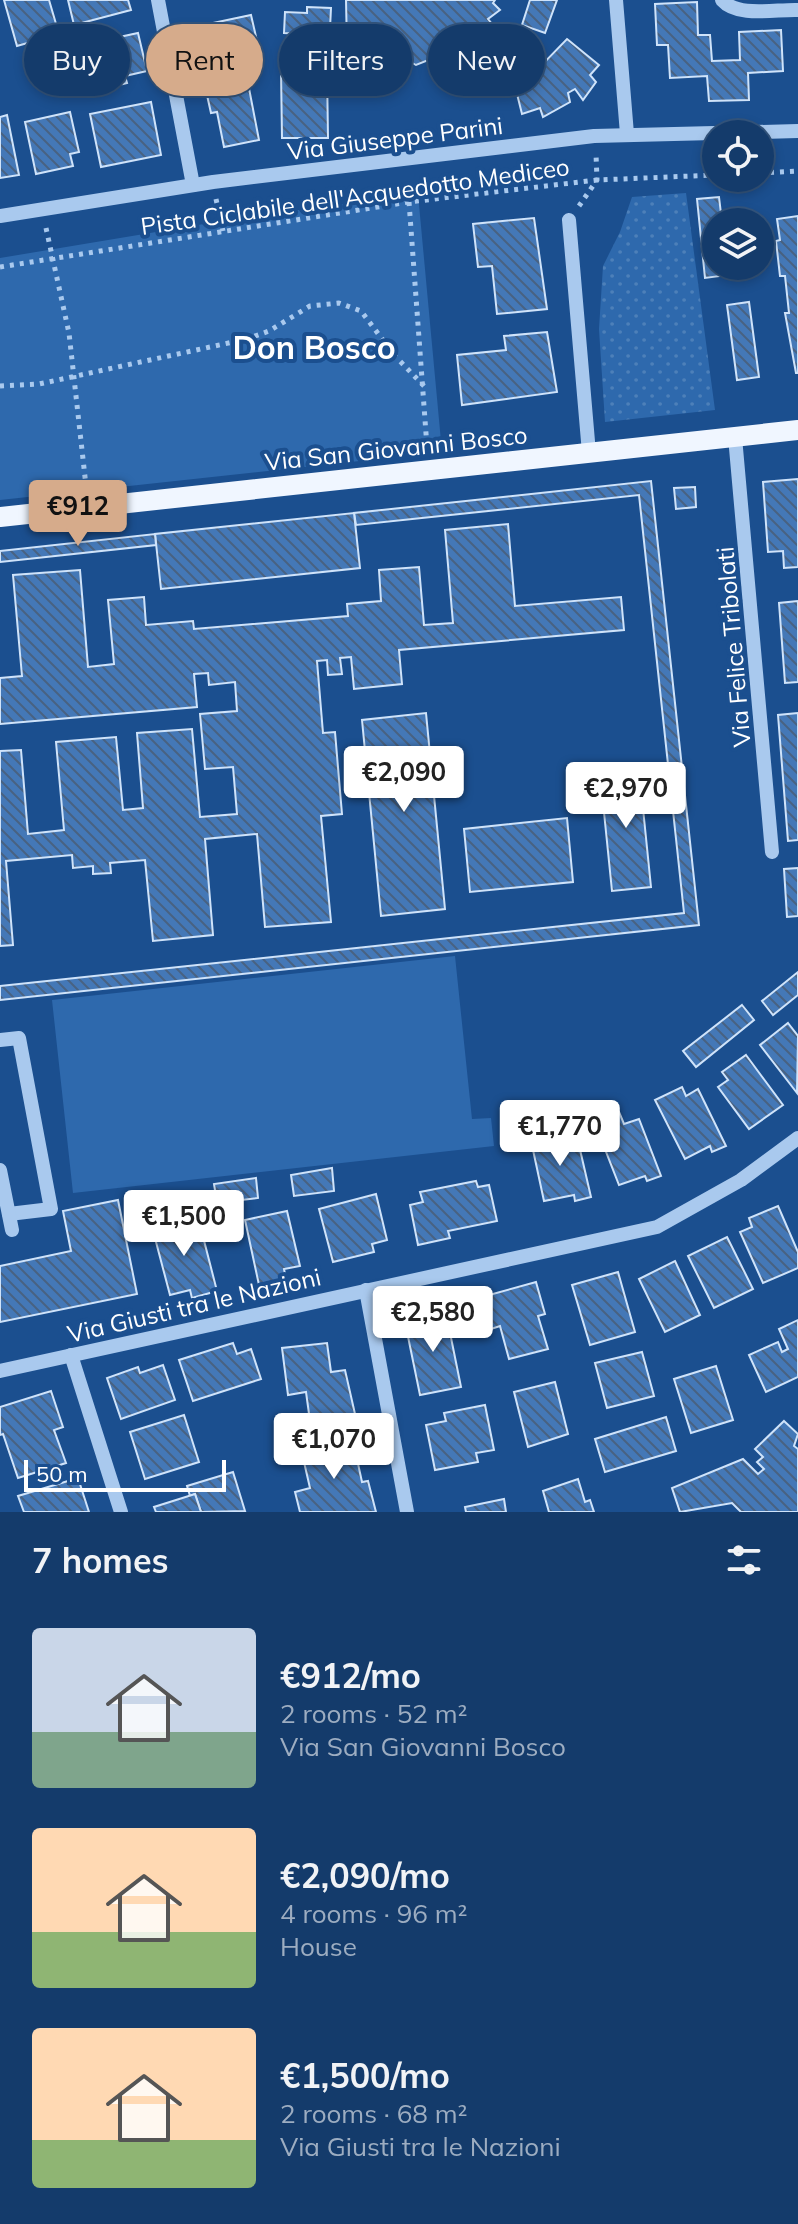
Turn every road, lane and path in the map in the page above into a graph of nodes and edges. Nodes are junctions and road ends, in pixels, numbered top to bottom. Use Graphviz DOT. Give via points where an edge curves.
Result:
graph roads {
  1 [pos="158,0"];
  2 [pos="616,0"];
  3 [pos="722,0"];
  4 [pos="798,10"];
  5 [pos="798,131"];
  6 [pos="627,134"];
  7 [pos="594,136"];
  8 [pos="798,171"];
  9 [pos="774,172"];
  10 [pos="702,176"];
  11 [pos="597,180"];
  12 [pos="213,182"];
  13 [pos="193,185"];
  14 [pos="409,202"];
  15 [pos="43,211"];
  16 [pos="0,216"];
  17 [pos="569,220"];
  18 [pos="223,231"];
  19 [pos="54,260"];
  20 [pos="0,267"];
  21 [pos="73,376"];
  22 [pos="0,386"];
  23 [pos="424,386"];
  24 [pos="798,430"];
  25 [pos="735,437"];
  26 [pos="427,447"];
  27 [pos="589,453"];
  28 [pos="86,487"];
  29 [pos="0,517"];
  30 [pos="772,852"];
  31 [pos="0,1040"];
  32 [pos="798,1138"];
  33 [pos="0,1170"];
  34 [pos="9,1214"];
  35 [pos="12,1230"];
  36 [pos="366,1290"];
  37 [pos="71,1355"];
  38 [pos="0,1371"];
  39 [pos="121,1512"];
  40 [pos="407,1512"];
  1 -- 13 [label="street"];
  2 -- 6 [label="street"];
  3 -- 4 [label="street" via="743,10"];
  5 -- 6 [label="street, Via Giuseppe Parini"];
  6 -- 7 [label="street, Via Giuseppe Parini"];
  7 -- 11 [label="path"];
  7 -- 12 [label="street, Via Giuseppe Parini"];
  8 -- 9 [label="path"];
  10 -- 11 [label="path, Pista Ciclabile dell'Acquedotto Mediceo"];
  11 -- 14 [label="path, Pista Ciclabile dell'Acquedotto Mediceo"];
  11 -- 17 [label="path"];
  12 -- 13 [label="street, Via Giuseppe Parini"];
  12 -- 18 [label="path"];
  13 -- 15 [label="street, Via Giuseppe Parini"];
  14 -- 18 [label="path, Pista Ciclabile dell'Acquedotto Mediceo"];
  14 -- 23 [label="path"];
  15 -- 16 [label="street, Via Giuseppe Parini"];
  15 -- 19 [label="path"];
  17 -- 27 [label="street"];
  18 -- 19 [label="path, Pista Ciclabile dell'Acquedotto Mediceo"];
  19 -- 20 [label="path, Pista Ciclabile dell'Acquedotto Mediceo"];
  19 -- 21 [label="path"];
  21 -- 22 [label="path"];
  21 -- 23 [label="path" via="247,339 310,306 339,303 361,311"];
  21 -- 28 [label="path"];
  23 -- 26 [label="path"];
  24 -- 25 [label="main road, Via San Giovanni Bosco"];
  25 -- 27 [label="main road, Via San Giovanni Bosco"];
  25 -- 30 [label="street, Via Felice Tribolati"];
  27 -- 29 [label="main road, Via San Giovanni Bosco"];
  31 -- 34 [label="street" via="19,1038 51,1209"];
  32 -- 36 [label="street, Via Giusti tra le Nazioni" via="741,1180 657,1227"];
  33 -- 34 [label="street"];
  34 -- 35 [label="street"];
  36 -- 37 [label="street, Via Giusti tra le Nazioni"];
  36 -- 40 [label="street"];
  37 -- 38 [label="street, Via Giusti tra le Nazioni"];
  37 -- 39 [label="street"];
}
